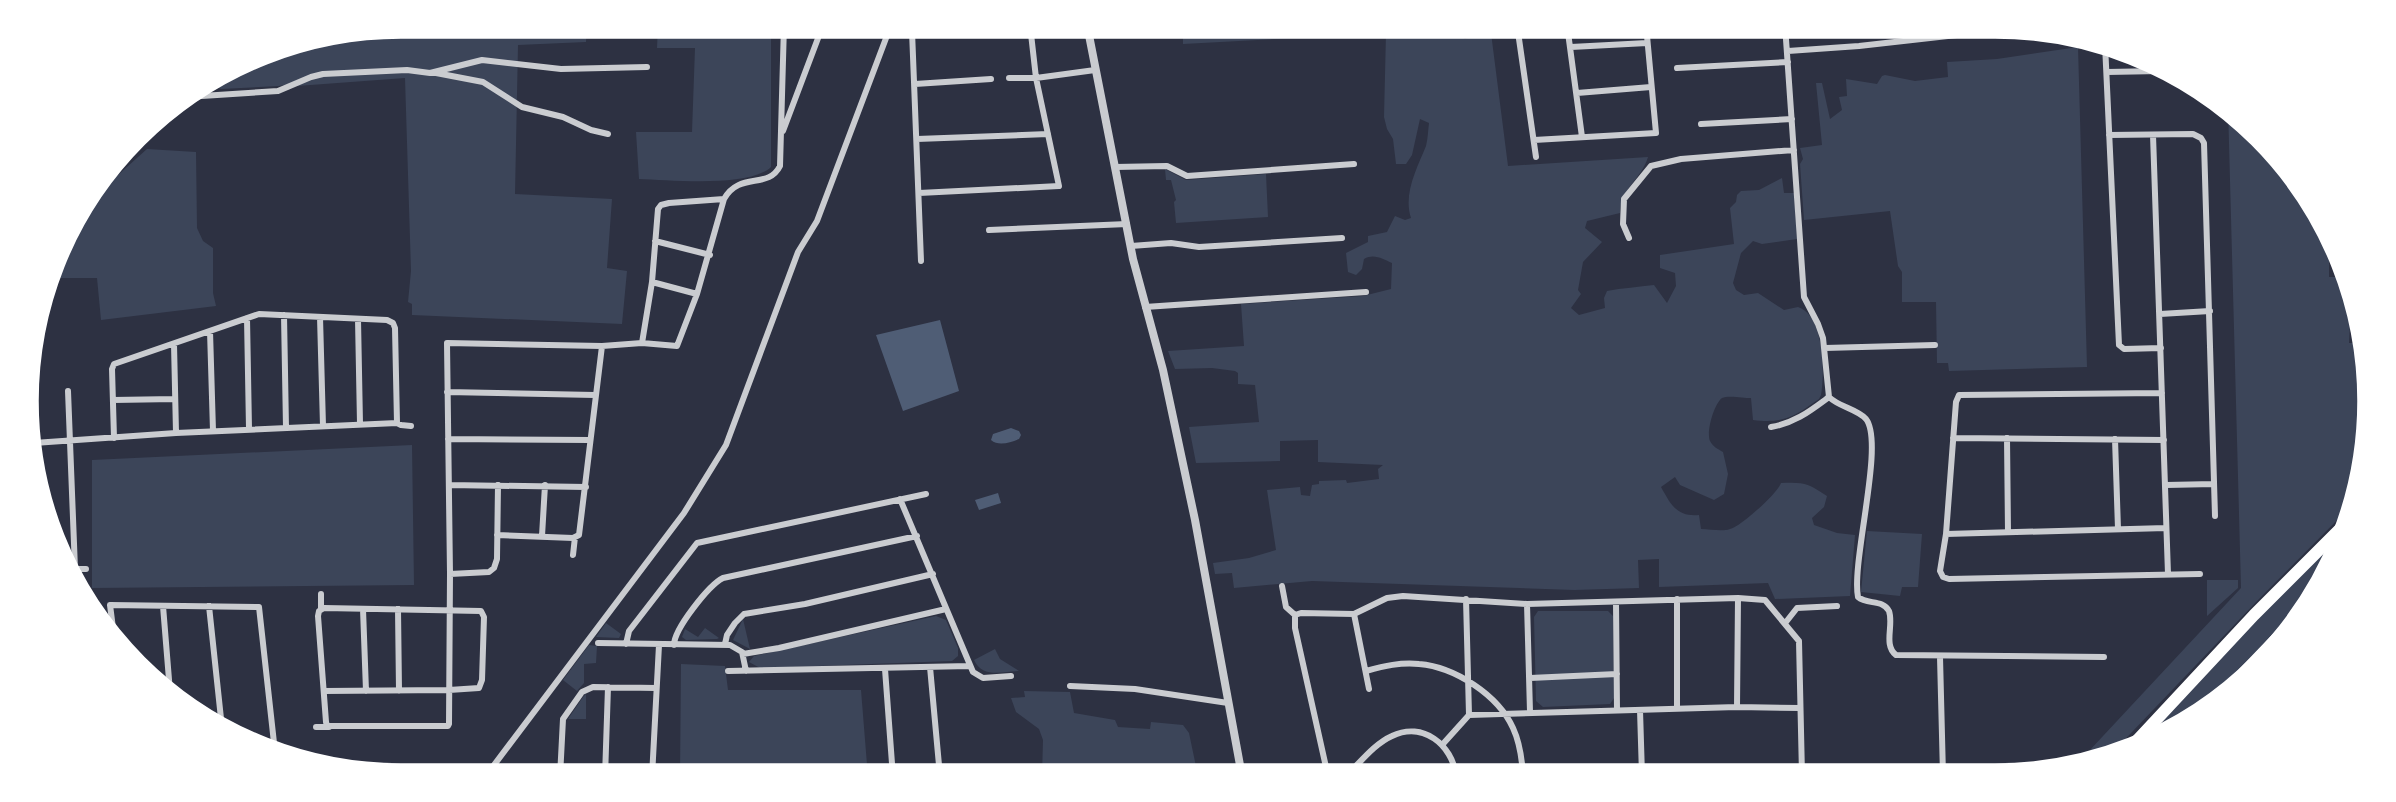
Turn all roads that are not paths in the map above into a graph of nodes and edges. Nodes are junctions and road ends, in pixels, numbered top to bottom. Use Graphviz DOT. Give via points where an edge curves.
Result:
graph roads {
  1 [pos="784,37"];
  2 [pos="818,37"];
  3 [pos="886,37"];
  4 [pos="913,37"];
  5 [pos="1031,37"];
  6 [pos="1089,37"];
  7 [pos="1519,37"];
  8 [pos="1569,37"];
  9 [pos="1647,37"];
  10 [pos="1786,37"];
  11 [pos="1939,37"];
  12 [pos="1647,43"];
  13 [pos="1571,47"];
  14 [pos="1788,51"];
  15 [pos="2106,54"];
  16 [pos="1788,62"];
  17 [pos="646,67"];
  18 [pos="1677,68"];
  19 [pos="1095,70"];
  20 [pos="2150,71"];
  21 [pos="2107,72"];
  22 [pos="435,73"];
  23 [pos="1009,78"];
  24 [pos="1036,78"];
  25 [pos="991,79"];
  26 [pos="915,84"];
  27 [pos="1651,87"];
  28 [pos="1577,93"];
  29 [pos="202,96"];
  30 [pos="1792,119"];
  31 [pos="1701,124"];
  32 [pos="608,134"];
  33 [pos="1048,134"];
  34 [pos="2109,135"];
  35 [pos="2153,135"];
  36 [pos="782,136"];
  37 [pos="1582,137"];
  38 [pos="917,139"];
  39 [pos="1534,140"];
  40 [pos="1794,150"];
  41 [pos="1536,157"];
  42 [pos="1354,164"];
  43 [pos="1115,167"];
  44 [pos="919,193"];
  45 [pos="724,199"];
  46 [pos="1127,224"];
  47 [pos="989,230"];
  48 [pos="1342,238"];
  49 [pos="1629,238"];
  50 [pos="655,241"];
  51 [pos="1131,246"];
  52 [pos="710,255"];
  53 [pos="921,261"];
  54 [pos="652,282"];
  55 [pos="1366,292"];
  56 [pos="697,294"];
  57 [pos="1144,307"];
  58 [pos="2210,311"];
  59 [pos="2160,314"];
  60 [pos="284,315"];
  61 [pos="320,317"];
  62 [pos="247,318"];
  63 [pos="358,319"];
  64 [pos="210,331"];
  65 [pos="174,344"];
  66 [pos="642,344"];
  67 [pos="1935,345"];
  68 [pos="602,346"];
  69 [pos="1825,348"];
  70 [pos="2161,348"];
  71 [pos="68,391"];
  72 [pos="447,392"];
  73 [pos="2162,393"];
  74 [pos="595,395"];
  75 [pos="1829,397"];
  76 [pos="175,399"];
  77 [pos="113,400"];
  78 [pos="397,423"];
  79 [pos="360,424"];
  80 [pos="323,426"];
  81 [pos="411,426"];
  82 [pos="1770,427"];
  83 [pos="286,428"];
  84 [pos="249,429"];
  85 [pos="213,431"];
  86 [pos="176,433"];
  87 [pos="114,438"];
  88 [pos="1953,438"];
  89 [pos="2007,438"];
  90 [pos="448,439"];
  91 [pos="2115,439"];
  92 [pos="71,440"];
  93 [pos="590,440"];
  94 [pos="2164,440"];
  95 [pos="39,443"];
  96 [pos="2214,484"];
  97 [pos="449,485"];
  98 [pos="498,485"];
  99 [pos="545,485"];
  100 [pos="2166,485"];
  101 [pos="586,487"];
  102 [pos="926,494"];
  103 [pos="900,499"];
  104 [pos="2215,516"];
  105 [pos="2166,528"];
  106 [pos="2118,529"];
  107 [pos="2008,532"];
  108 [pos="1946,534"];
  109 [pos="498,535"];
  110 [pos="2334,535"];
  111 [pos="917,536"];
  112 [pos="542,537"];
  113 [pos="575,537"];
  114 [pos="573,555"];
  115 [pos="72,557"];
  116 [pos="78,569"];
  117 [pos="86,569"];
  118 [pos="933,573"];
  119 [pos="450,574"];
  120 [pos="2168,574"];
  121 [pos="2200,574"];
  122 [pos="1282,586"];
  123 [pos="321,594"];
  124 [pos="1738,598"];
  125 [pos="1466,599"];
  126 [pos="1677,599"];
  127 [pos="1616,603"];
  128 [pos="1527,604"];
  129 [pos="163,606"];
  130 [pos="209,606"];
  131 [pos="1837,606"];
  132 [pos="363,608"];
  133 [pos="321,609"];
  134 [pos="398,609"];
  135 [pos="450,609"];
  136 [pos="946,609"];
  137 [pos="1354,614"];
  138 [pos="1295,615"];
  139 [pos="1786,622"];
  140 [pos="112,623"];
  141 [pos="598,643"];
  142 [pos="626,644"];
  143 [pos="725,644"];
  144 [pos="659,645"];
  145 [pos="674,645"];
  146 [pos="743,654"];
  147 [pos="1940,657"];
  148 [pos="2104,657"];
  149 [pos="970,666"];
  150 [pos="930,667"];
  151 [pos="885,669"];
  152 [pos="728,671"];
  153 [pos="746,671"];
  154 [pos="1366,671"];
  155 [pos="1617,674"];
  156 [pos="1011,676"];
  157 [pos="1530,678"];
  158 [pos="169,682"];
  159 [pos="1470,683"];
  160 [pos="1070,686"];
  161 [pos="608,687"];
  162 [pos="656,688"];
  163 [pos="1369,689"];
  164 [pos="449,690"];
  165 [pos="324,691"];
  166 [pos="366,691"];
  167 [pos="399,691"];
  168 [pos="1228,703"];
  169 [pos="1737,707"];
  170 [pos="1678,708"];
  171 [pos="1800,708"];
  172 [pos="1617,710"];
  173 [pos="1640,710"];
  174 [pos="1530,712"];
  175 [pos="1469,715"];
  176 [pos="1506,715"];
  177 [pos="221,717"];
  178 [pos="316,727"];
  179 [pos="329,727"];
  180 [pos="2143,734"];
  181 [pos="274,742"];
  182 [pos="1442,744"];
  183 [pos="494,765"];
  184 [pos="561,765"];
  185 [pos="605,765"];
  186 [pos="653,765"];
  187 [pos="892,765"];
  188 [pos="939,765"];
  189 [pos="1240,765"];
  190 [pos="1326,765"];
  191 [pos="1358,765"];
  192 [pos="1454,765"];
  193 [pos="1522,765"];
  194 [pos="1642,765"];
  195 [pos="1802,765"];
  196 [pos="1944,765"];
  1 -- 36 [label="street"];
  2 -- 36 [label="street"];
  3 -- 183 [label="street" via="726,445 684,513"];
  4 -- 26 [label="street"];
  5 -- 24 [label="street"];
  6 -- 19 [label="street"];
  7 -- 39 [label="street"];
  8 -- 13 [label="street"];
  9 -- 12 [label="street"];
  10 -- 14 [label="street"];
  11 -- 14 [label="street"];
  12 -- 13 [label="street"];
  12 -- 27 [label="street"];
  13 -- 28 [label="street"];
  14 -- 16 [label="street"];
  15 -- 21 [label="street"];
  16 -- 18 [label="street"];
  16 -- 30 [label="street"];
  17 -- 22 [label="street" via="561,69 482,60"];
  19 -- 24 [label="street"];
  19 -- 43 [label="street"];
  20 -- 21 [label="street"];
  21 -- 34 [label="street"];
  22 -- 29 [label="street" via="323,74 278,91"];
  22 -- 32 [label="street" via="483,82 528,109"];
  23 -- 24 [label="street"];
  24 -- 33 [label="street"];
  25 -- 26 [label="street"];
  26 -- 38 [label="street"];
  27 -- 28 [label="street"];
  27 -- 37 [label="street" via="1656,134"];
  28 -- 37 [label="street"];
  30 -- 31 [label="street"];
  30 -- 40 [label="street"];
  33 -- 38 [label="street"];
  33 -- 44 [label="street" via="1059,186"];
  34 -- 35 [label="street"];
  34 -- 70 [label="street" via="2119,345 2124,349"];
  35 -- 58 [label="street" via="2193,134 2203,140"];
  35 -- 59 [label="street"];
  36 -- 45 [label="street" via="775,174 734,186"];
  37 -- 39 [label="street"];
  38 -- 44 [label="street"];
  39 -- 41 [label="street"];
  40 -- 49 [label="street" via="1681,159 1651,166 1624,199 1623,225"];
  40 -- 69 [label="street" via="1804,297"];
  42 -- 43 [label="street" via="1186,176 1167,166"];
  43 -- 46 [label="street"];
  44 -- 53 [label="street"];
  45 -- 50 [label="street" via="661,205"];
  45 -- 52 [label="street"];
  46 -- 47 [label="street"];
  46 -- 51 [label="street"];
  48 -- 51 [label="street" via="1199,247 1171,243"];
  50 -- 52 [label="street"];
  50 -- 54 [label="street"];
  51 -- 57 [label="street"];
  52 -- 56 [label="street"];
  54 -- 56 [label="street"];
  54 -- 66 [label="street"];
  55 -- 57 [label="street"];
  56 -- 66 [label="street" via="677,346"];
  57 -- 168 [label="street" via="1163,370 1195,520"];
  58 -- 59 [label="street"];
  58 -- 96 [label="street"];
  59 -- 70 [label="street"];
  60 -- 61 [label="street"];
  60 -- 62 [label="street"];
  60 -- 83 [label="street"];
  61 -- 63 [label="street"];
  61 -- 80 [label="street"];
  62 -- 64 [label="street"];
  62 -- 84 [label="street"];
  63 -- 78 [label="street" via="387,320 394,325"];
  63 -- 79 [label="street"];
  64 -- 65 [label="street"];
  64 -- 85 [label="street"];
  65 -- 76 [label="street"];
  65 -- 77 [label="street" via="114,364"];
  66 -- 68 [label="street"];
  67 -- 69 [label="street"];
  68 -- 72 [label="street" via="448,343"];
  68 -- 74 [label="street"];
  69 -- 75 [label="street"];
  70 -- 73 [label="street"];
  71 -- 92 [label="street"];
  72 -- 74 [label="street"];
  72 -- 90 [label="street"];
  73 -- 88 [label="street" via="1959,395"];
  73 -- 94 [label="street"];
  74 -- 93 [label="street"];
  75 -- 82 [label="street" via="1804,416"];
  75 -- 147 [label="street" via="1863,416 1870,429 1858,597 1887,608 1894,654"];
  76 -- 77 [label="street"];
  76 -- 86 [label="street"];
  77 -- 87 [label="street"];
  78 -- 79 [label="street"];
  78 -- 81 [label="street"];
  79 -- 80 [label="street"];
  80 -- 83 [label="street"];
  83 -- 84 [label="street"];
  84 -- 85 [label="street"];
  85 -- 86 [label="street"];
  86 -- 87 [label="street"];
  87 -- 92 [label="street"];
  88 -- 89 [label="street"];
  88 -- 108 [label="street"];
  89 -- 91 [label="street"];
  89 -- 107 [label="street"];
  90 -- 93 [label="street"];
  90 -- 97 [label="street"];
  91 -- 94 [label="street"];
  91 -- 106 [label="street"];
  92 -- 95 [label="street"];
  92 -- 115 [label="street"];
  93 -- 101 [label="street"];
  94 -- 100 [label="street"];
  96 -- 100 [label="street"];
  96 -- 104 [label="street"];
  97 -- 98 [label="street"];
  97 -- 119 [label="street"];
  98 -- 99 [label="street"];
  98 -- 109 [label="street"];
  99 -- 101 [label="street"];
  99 -- 112 [label="street"];
  100 -- 105 [label="street"];
  101 -- 113 [label="street" via="580,531"];
  102 -- 103 [label="street"];
  103 -- 111 [label="street"];
  103 -- 142 [label="street" via="697,543 629,631"];
  105 -- 106 [label="street"];
  105 -- 120 [label="street"];
  106 -- 107 [label="street"];
  107 -- 108 [label="street"];
  108 -- 120 [label="street" via="1940,571 1949,579"];
  109 -- 112 [label="street"];
  109 -- 119 [label="street" via="493,570"];
  110 -- 180 [label="highway"];
  111 -- 118 [label="street"];
  111 -- 145 [label="street" via="723,578 677,632"];
  112 -- 113 [label="street"];
  113 -- 114 [label="street"];
  116 -- 117 [label="street"];
  118 -- 136 [label="street"];
  118 -- 143 [label="street" via="748,613 737,620"];
  119 -- 135 [label="street"];
  120 -- 121 [label="street"];
  122 -- 138 [label="street" via="1286,607"];
  123 -- 133 [label="street"];
  124 -- 126 [label="street"];
  124 -- 139 [label="street" via="1765,600"];
  124 -- 169 [label="street"];
  125 -- 128 [label="street"];
  125 -- 137 [label="street" via="1387,598"];
  125 -- 159 [label="street"];
  126 -- 127 [label="street"];
  126 -- 170 [label="street"];
  127 -- 128 [label="street"];
  127 -- 155 [label="street"];
  128 -- 157 [label="street"];
  129 -- 130 [label="street"];
  129 -- 140 [label="street" via="110,605"];
  129 -- 158 [label="street"];
  130 -- 177 [label="street"];
  130 -- 181 [label="street" via="259,607"];
  131 -- 139 [label="street" via="1797,608"];
  132 -- 133 [label="street"];
  132 -- 134 [label="street"];
  132 -- 166 [label="street"];
  133 -- 165 [label="street"];
  134 -- 135 [label="street"];
  134 -- 167 [label="street"];
  135 -- 164 [label="street"];
  135 -- 164 [label="street" via="477,610 484,617 481,684 475,689"];
  136 -- 146 [label="street"];
  136 -- 149 [label="street"];
  137 -- 138 [label="street"];
  137 -- 154 [label="street"];
  138 -- 190 [label="street"];
  139 -- 171 [label="street" via="1800,645"];
  141 -- 142 [label="street"];
  142 -- 144 [label="street"];
  143 -- 145 [label="street"];
  143 -- 146 [label="street"];
  144 -- 145 [label="street"];
  144 -- 162 [label="street"];
  146 -- 153 [label="street"];
  147 -- 148 [label="street"];
  147 -- 196 [label="street"];
  149 -- 150 [label="street"];
  149 -- 156 [label="street" via="983,678"];
  150 -- 151 [label="street"];
  150 -- 188 [label="street"];
  151 -- 153 [label="street"];
  151 -- 187 [label="street"];
  152 -- 153 [label="street"];
  154 -- 159 [label="street" via="1422,664"];
  154 -- 163 [label="street"];
  155 -- 157 [label="street"];
  155 -- 172 [label="street"];
  157 -- 174 [label="street"];
  159 -- 175 [label="street"];
  159 -- 176 [label="street"];
  160 -- 168 [label="street" via="1135,688"];
  161 -- 162 [label="street"];
  161 -- 184 [label="street" via="586,689 564,716"];
  161 -- 185 [label="street"];
  162 -- 186 [label="street"];
  164 -- 167 [label="street"];
  164 -- 179 [label="street" via="447,726"];
  165 -- 166 [label="street"];
  165 -- 179 [label="street"];
  166 -- 167 [label="street"];
  168 -- 189 [label="street"];
  169 -- 170 [label="street"];
  169 -- 171 [label="street"];
  170 -- 173 [label="street"];
  171 -- 195 [label="street"];
  172 -- 173 [label="street"];
  172 -- 174 [label="street"];
  173 -- 194 [label="street"];
  174 -- 176 [label="street"];
  175 -- 176 [label="street"];
  175 -- 182 [label="street"];
  176 -- 193 [label="street" via="1519,744"];
  178 -- 179 [label="street"];
  182 -- 191 [label="street" via="1418,733 1395,734"];
  182 -- 192 [label="street"];
}
